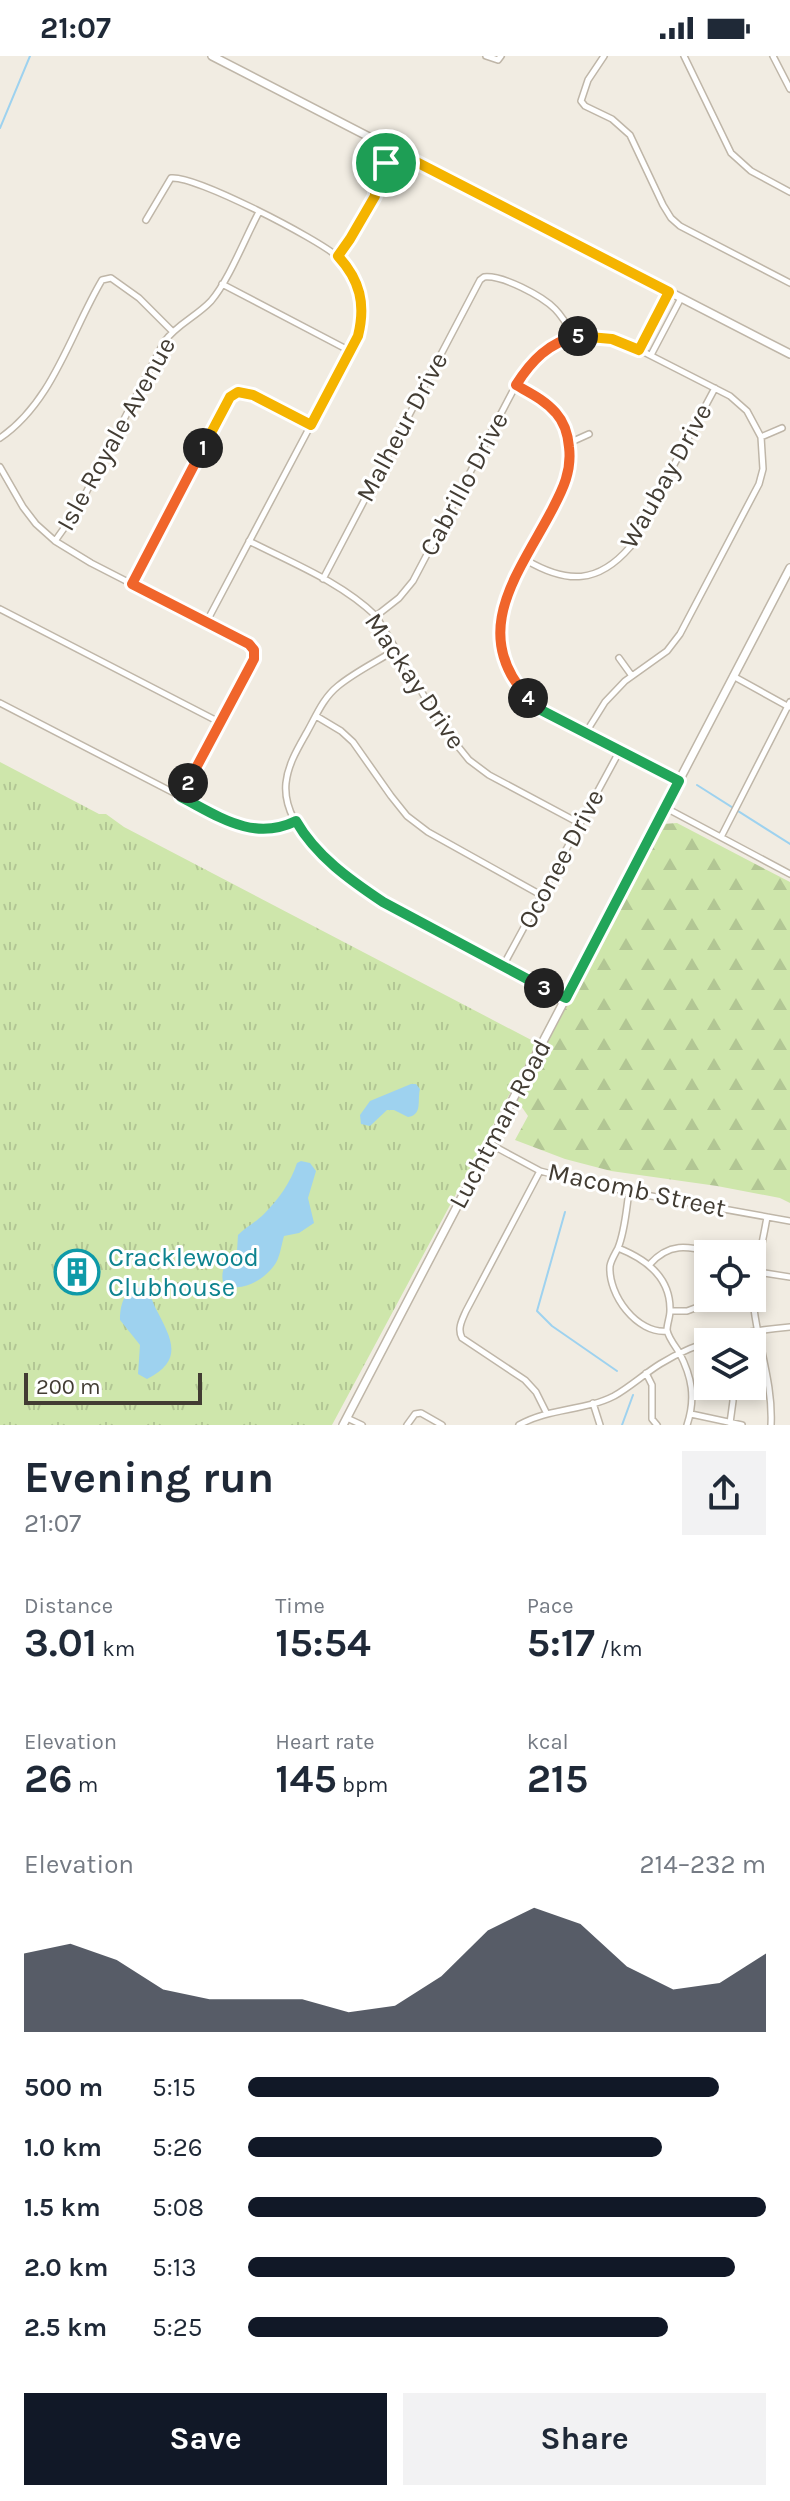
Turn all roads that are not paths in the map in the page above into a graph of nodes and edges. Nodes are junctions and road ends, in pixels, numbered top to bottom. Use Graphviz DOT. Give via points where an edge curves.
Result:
graph roads {
  1 [pos="212,56"];
  2 [pos="486,56"];
  3 [pos="604,56"];
  4 [pos="684,56"];
  5 [pos="773,56"];
  6 [pos="499,58"];
  7 [pos="790,89"];
  8 [pos="393,150"];
  9 [pos="401,154"];
  10 [pos="790,192"];
  11 [pos="375,196"];
  12 [pos="259,212"];
  13 [pos="146,220"];
  14 [pos="338,256"];
  15 [pos="790,283"];
  16 [pos="222,284"];
  17 [pos="669,292"];
  18 [pos="681,298"];
  19 [pos="172,331"];
  20 [pos="574,337"];
  21 [pos="639,350"];
  22 [pos="350,351"];
  23 [pos="790,354"];
  24 [pos="651,355"];
  25 [pos="516,385"];
  26 [pos="715,388"];
  27 [pos="311,425"];
  28 [pos="782,428"];
  29 [pos="589,434"];
  30 [pos="760,435"];
  31 [pos="0,438"];
  32 [pos="569,443"];
  33 [pos="0,467"];
  34 [pos="55,541"];
  35 [pos="249,541"];
  36 [pos="525,560"];
  37 [pos="790,568"];
  38 [pos="323,579"];
  39 [pos="132,584"];
  40 [pos="0,609"];
  41 [pos="376,616"];
  42 [pos="206,623"];
  43 [pos="395,650"];
  44 [pos="619,658"];
  45 [pos="632,676"];
  46 [pos="733,676"];
  47 [pos="0,703"];
  48 [pos="789,705"];
  49 [pos="316,716"];
  50 [pos="219,722"];
  51 [pos="585,734"];
  52 [pos="619,752"];
  53 [pos="679,781"];
  54 [pos="181,797"];
  55 [pos="666,808"];
  56 [pos="296,821"];
  57 [pos="579,823"];
  58 [pos="721,837"];
  59 [pos="790,874"];
  60 [pos="541,895"];
  61 [pos="503,966"];
  62 [pos="566,998"];
  63 [pos="490,1144"];
  64 [pos="540,1171"];
  65 [pos="629,1192"];
  66 [pos="767,1216"];
  67 [pos="790,1221"];
  68 [pos="763,1240"];
  69 [pos="618,1248"];
  70 [pos="694,1249"];
  71 [pos="650,1264"];
  72 [pos="766,1273"];
  73 [pos="790,1277"];
  74 [pos="694,1308"];
  75 [pos="671,1311"];
  76 [pos="790,1327"];
  77 [pos="766,1329"];
  78 [pos="667,1331"];
  79 [pos="694,1348"];
  80 [pos="679,1353"];
  81 [pos="766,1368"];
  82 [pos="646,1373"];
  83 [pos="733,1400"];
  84 [pos="593,1403"];
  85 [pos="547,1414"];
  86 [pos="691,1414"];
  87 [pos="345,1421"];
  88 [pos="730,1423"];
  89 [pos="362,1425"];
  90 [pos="407,1425"];
  91 [pos="442,1425"];
  92 [pos="519,1425"];
  93 [pos="600,1425"];
  94 [pos="657,1425"];
  95 [pos="687,1425"];
  96 [pos="742,1425"];
  97 [pos="771,1425"];
  1 -- 8 [label="street"];
  2 -- 6 [label="street"];
  3 -- 15 [label="street" via="588,80 583,105 630,135 671,218"];
  4 -- 10 [label="street" via="731,153"];
  5 -- 7 [label="street"];
  8 -- 9 [label="street"];
  8 -- 11 [label="street"];
  9 -- 11 [label="street"];
  9 -- 17 [label="street"];
  11 -- 14 [label="street"];
  12 -- 13 [label="street" via="177,177 167,181"];
  12 -- 14 [label="street"];
  12 -- 16 [label="street, Isle Royale Avenue"];
  14 -- 22 [label="street" via="358,284 362,301 362,320"];
  16 -- 19 [label="street, Isle Royale Avenue" via="207,305"];
  16 -- 22 [label="street"];
  17 -- 18 [label="street"];
  17 -- 21 [label="street"];
  18 -- 23 [label="street"];
  18 -- 24 [label="street"];
  19 -- 31 [label="street" via="116,281 102,280 38,400"];
  19 -- 34 [label="street, Isle Royale Avenue" via="77,510"];
  20 -- 21 [label="street" via="612,339"];
  20 -- 25 [label="street, Cabrillo Drive" via="554,343"];
  20 -- 38 [label="street, Malheur Drive" via="550,305 491,276 480,280"];
  21 -- 24 [label="street"];
  22 -- 27 [label="street"];
  24 -- 26 [label="street"];
  25 -- 32 [label="street" via="558,414"];
  25 -- 41 [label="street, Cabrillo Drive" via="413,581"];
  26 -- 30 [label="street" via="738,403"];
  26 -- 36 [label="street, Waubay Drive" via="630,547 617,561 583,577 565,577"];
  27 -- 35 [label="street"];
  27 -- 39 [label="street" via="253,395 238,392 230,397"];
  28 -- 30 [label="street"];
  29 -- 32 [label="street"];
  30 -- 45 [label="street" via="759,484 680,634 667,651"];
  32 -- 36 [label="street" via="565,485"];
  33 -- 34 [label="street" via="29,516"];
  34 -- 39 [label="street"];
  35 -- 38 [label="street, Mackay Drive"];
  35 -- 42 [label="street"];
  36 -- 51 [label="street" via="501,613 504,659 526,697"];
  37 -- 46 [label="street, Luchtman Road"];
  38 -- 41 [label="street, Mackay Drive"];
  39 -- 42 [label="street"];
  40 -- 50 [label="street"];
  41 -- 43 [label="street, Mackay Drive"];
  42 -- 50 [label="street" via="254,650"];
  43 -- 49 [label="street" via="337,686"];
  43 -- 57 [label="street, Mackay Drive" via="469,760"];
  44 -- 45 [label="street"];
  45 -- 51 [label="street" via="605,702"];
  46 -- 48 [label="street"];
  46 -- 53 [label="street, Luchtman Road"];
  47 -- 54 [label="street"];
  48 -- 58 [label="street"];
  49 -- 56 [label="street" via="286,784"];
  49 -- 60 [label="street" via="353,742 399,806 428,832"];
  50 -- 54 [label="street"];
  51 -- 52 [label="street"];
  52 -- 53 [label="street"];
  52 -- 57 [label="street, Oconee Drive"];
  53 -- 55 [label="street, Luchtman Road"];
  54 -- 56 [label="street" via="244,828 272,829"];
  55 -- 58 [label="street"];
  55 -- 62 [label="street, Luchtman Road"];
  56 -- 61 [label="street" via="320,852 359,886"];
  57 -- 60 [label="street, Oconee Drive"];
  58 -- 59 [label="street"];
  60 -- 61 [label="street, Oconee Drive"];
  61 -- 62 [label="street"];
  62 -- 63 [label="street, Luchtman Road"];
  63 -- 64 [label="street, Macomb Street"];
  63 -- 87 [label="street, Luchtman Road"];
  64 -- 65 [label="street, Macomb Street"];
  64 -- 85 [label="street" via="459,1333 525,1380"];
  65 -- 66 [label="street, Macomb Street"];
  65 -- 69 [label="street"];
  66 -- 67 [label="street, Macomb Street"];
  66 -- 68 [label="street"];
  69 -- 71 [label="street"];
  69 -- 78 [label="street" via="610,1266 621,1303 639,1323"];
  70 -- 71 [label="street" via="679,1246 660,1252"];
  71 -- 75 [label="street" via="663,1282"];
  72 -- 73 [label="street"];
  74 -- 75 [label="street"];
  75 -- 78 [label="street"];
  76 -- 77 [label="street"];
  78 -- 80 [label="street"];
  79 -- 80 [label="street"];
  80 -- 82 [label="street"];
  80 -- 86 [label="street" via="692,1384"];
  81 -- 97 [label="street"];
  82 -- 84 [label="street" via="614,1396"];
  82 -- 94 [label="street"];
  83 -- 88 [label="street"];
  84 -- 85 [label="street"];
  84 -- 93 [label="street"];
  85 -- 92 [label="street"];
  86 -- 88 [label="street"];
  86 -- 95 [label="street"];
  87 -- 89 [label="street"];
  88 -- 96 [label="street"];
  90 -- 91 [label="street" via="415,1414"];
}
